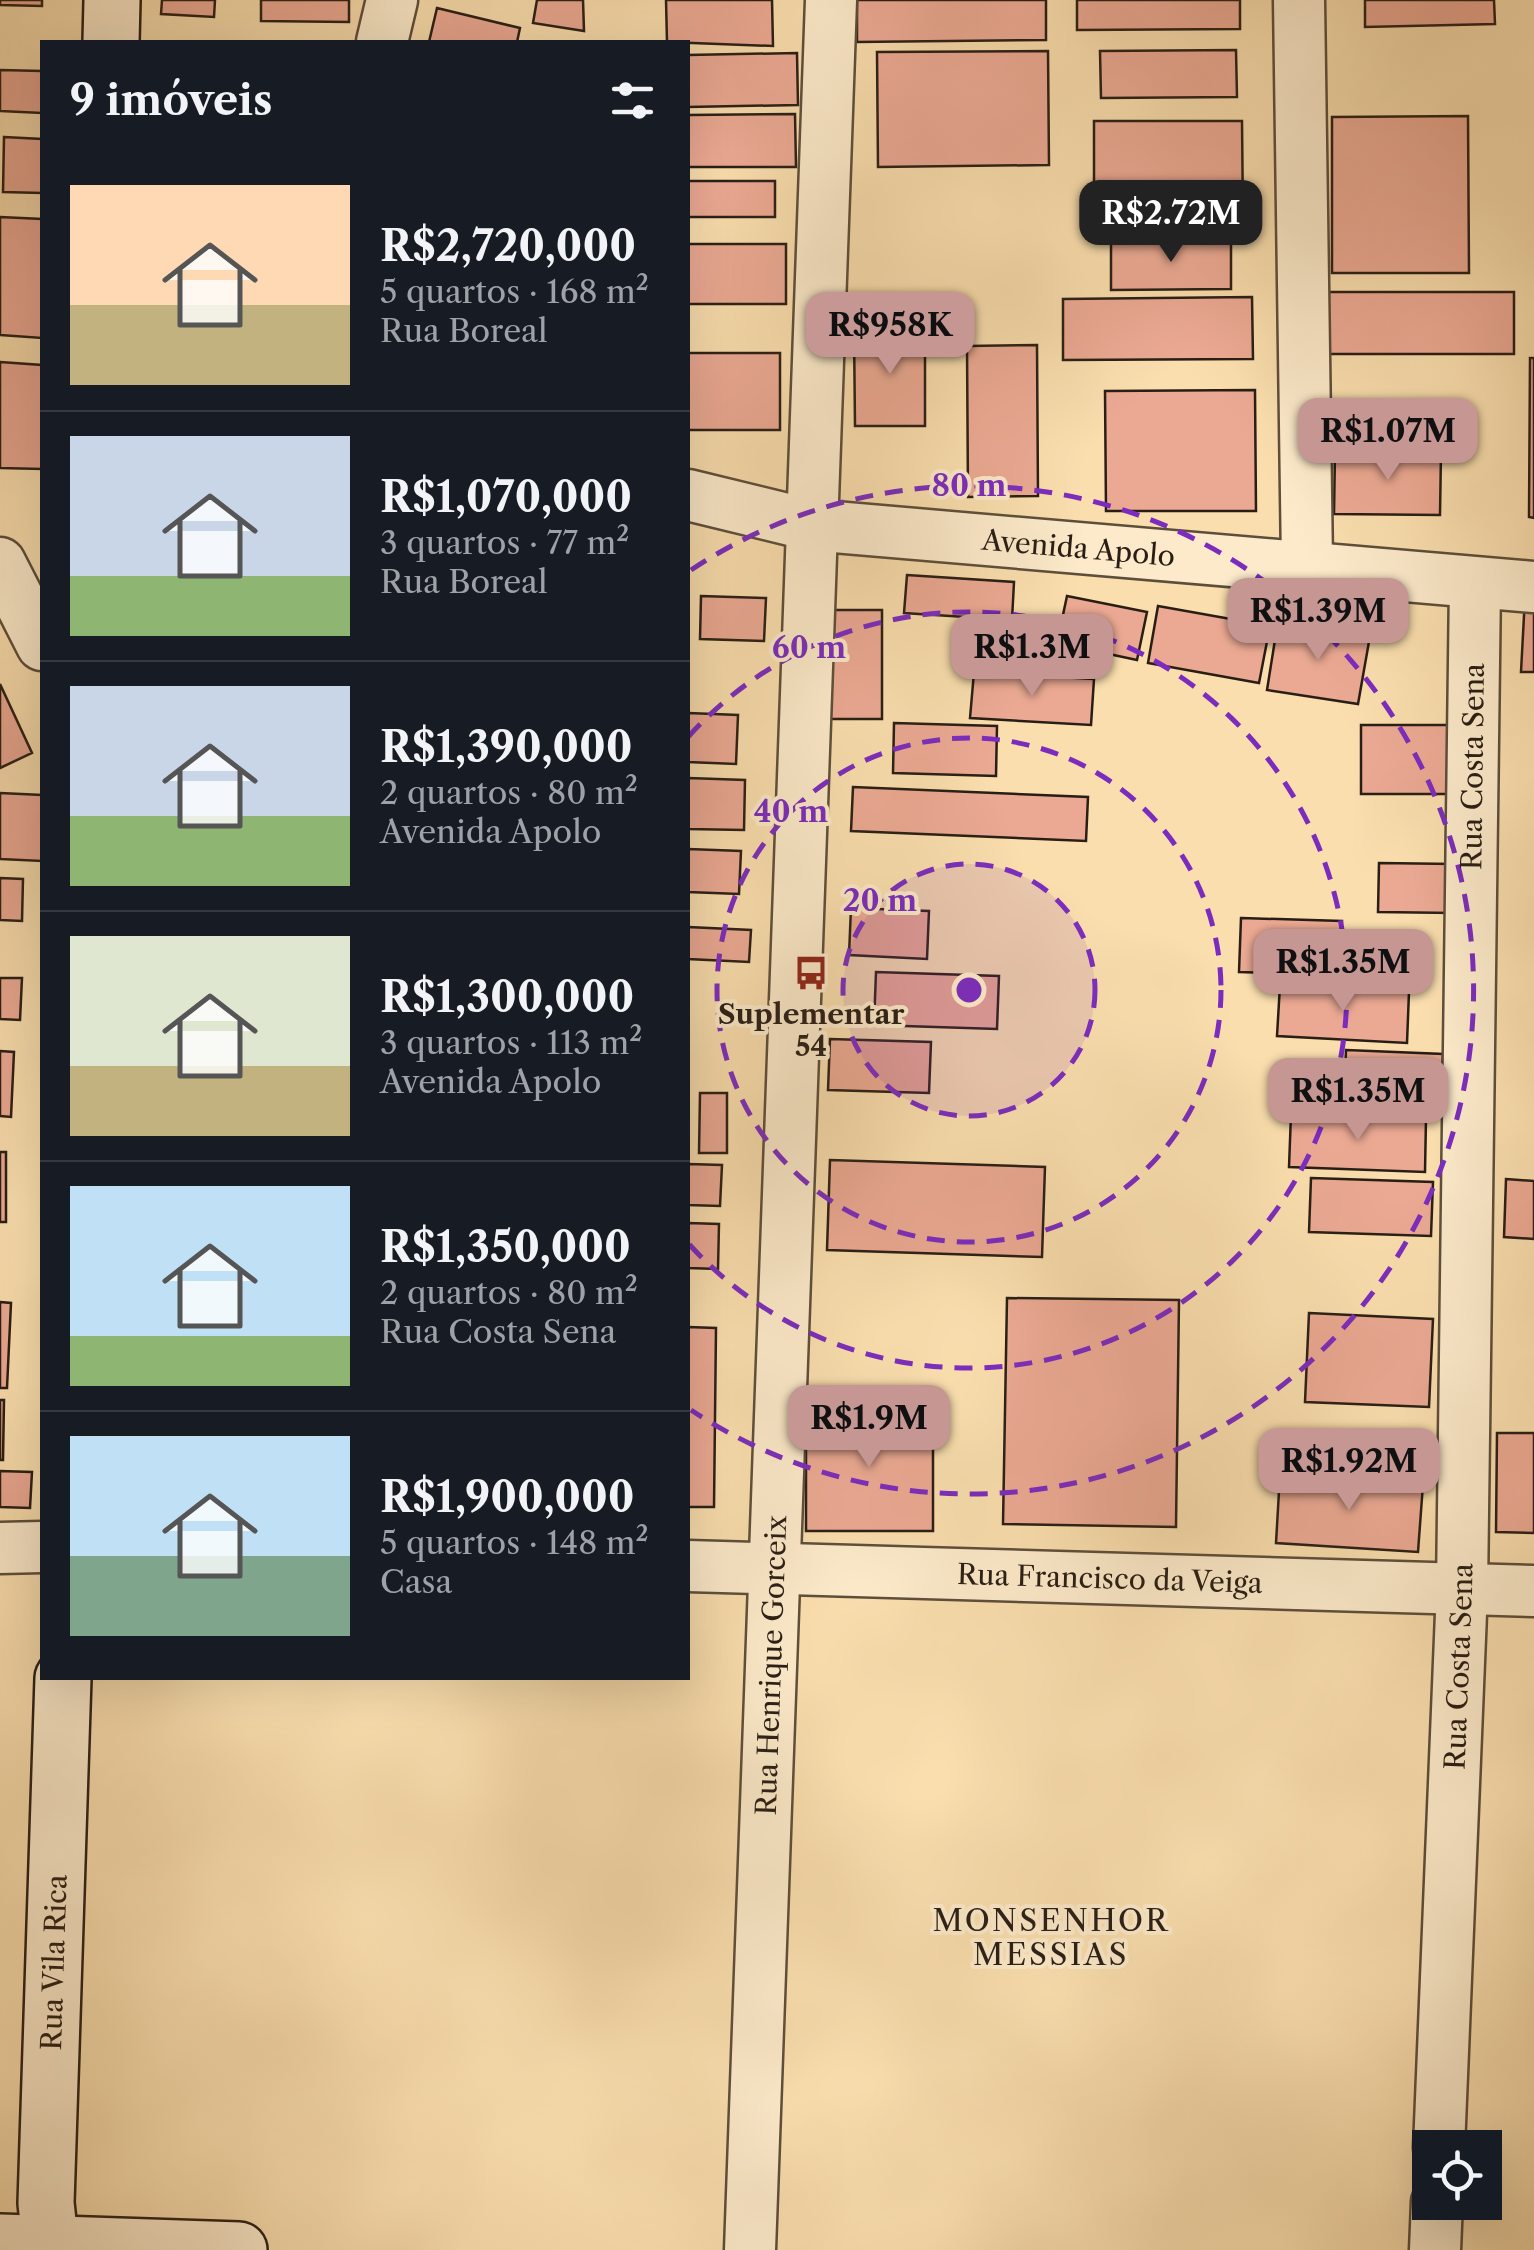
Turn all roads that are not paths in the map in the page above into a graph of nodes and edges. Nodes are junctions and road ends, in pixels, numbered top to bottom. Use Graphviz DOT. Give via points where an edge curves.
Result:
graph roads {
  1 [pos="112,0"];
  2 [pos="392,0"];
  3 [pos="831,0"];
  4 [pos="1299,0"];
  5 [pos="111,40"];
  6 [pos="382,40"];
  7 [pos="690,495"];
  8 [pos="811,525"];
  9 [pos="0,562"];
  10 [pos="1306,564"];
  11 [pos="1476,584"];
  12 [pos="1534,586"];
  13 [pos="40,642"];
  14 [pos="40,1547"];
  15 [pos="0,1548"];
  16 [pos="690,1566"];
  17 [pos="778,1568"];
  18 [pos="1462,1589"];
  19 [pos="1534,1591"];
  20 [pos="63,1680"];
  21 [pos="1440,2130"];
  22 [pos="1436,2220"];
  23 [pos="34,2245"];
  24 [pos="239,2250"];
  25 [pos="750,2250"];
  26 [pos="1435,2250"];
  1 -- 5 [label="street"];
  2 -- 6 [label="street"];
  3 -- 8 [label="street, Rua Henrique Gorceix"];
  4 -- 10 [label="street"];
  7 -- 8 [label="street, Avenida Apolo"];
  8 -- 10 [label="street, Avenida Apolo"];
  8 -- 17 [label="street, Rua Henrique Gorceix"];
  9 -- 13 [label="street"];
  10 -- 11 [label="street, Avenida Apolo"];
  11 -- 12 [label="street, Avenida Apolo"];
  11 -- 18 [label="street, Rua Costa Sena"];
  14 -- 15 [label="street"];
  16 -- 17 [label="street, Rua Francisco da Veiga"];
  17 -- 18 [label="street, Rua Francisco da Veiga"];
  17 -- 25 [label="street, Rua Henrique Gorceix"];
  18 -- 19 [label="street, Rua Francisco da Veiga"];
  18 -- 21 [label="street, Rua Costa Sena"];
  20 -- 23 [label="street, Rua Vila Rica" via="46,2203"];
  22 -- 26 [label="street"];
  23 -- 24 [label="street"];
}
